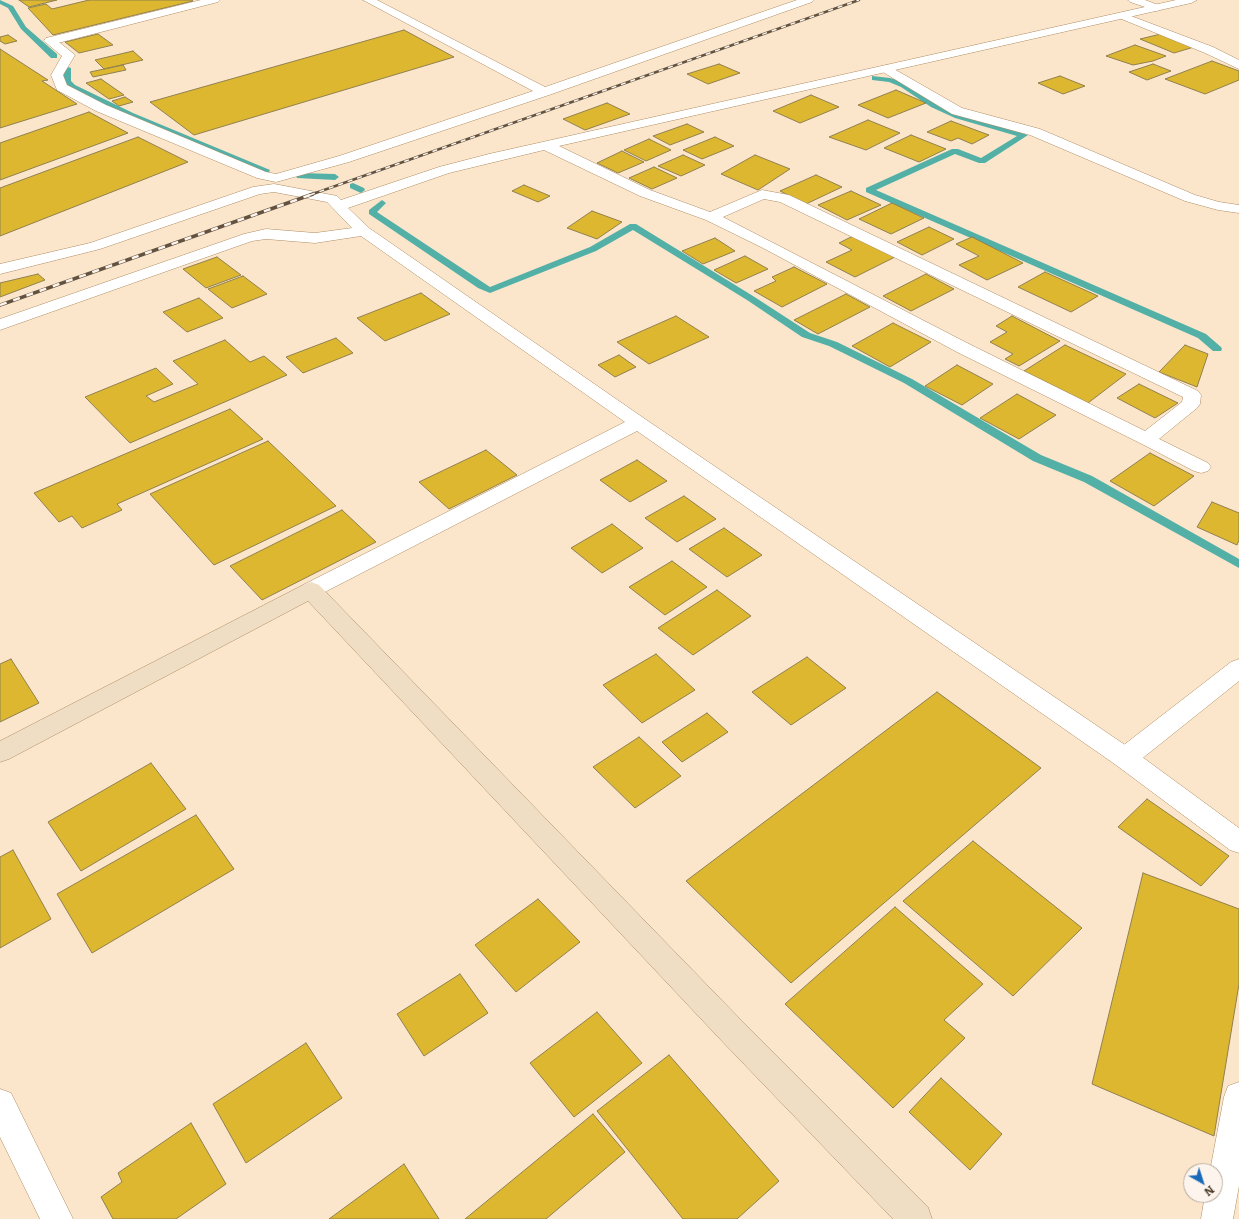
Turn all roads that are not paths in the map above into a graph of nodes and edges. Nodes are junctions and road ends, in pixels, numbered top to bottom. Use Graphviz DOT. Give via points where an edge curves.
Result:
graph roads {
  1 [pos="214,0"];
  2 [pos="369,0"];
  3 [pos="808,0"];
  4 [pos="1134,0"];
  5 [pos="1192,0"];
  6 [pos="1157,8"];
  7 [pos="1123,16"];
  8 [pos="1239,65"];
  9 [pos="887,69"];
  10 [pos="544,92"];
  11 [pos="545,144"];
  12 [pos="275,183"];
  13 [pos="338,206"];
  14 [pos="1239,209"];
  15 [pos="711,217"];
  16 [pos="364,231"];
  17 [pos="0,269"];
  18 [pos="0,325"];
  19 [pos="638,423"];
  20 [pos="1147,439"];
  21 [pos="1201,467"];
  22 [pos="311,590"];
  23 [pos="1239,668"];
  24 [pos="0,752"];
  25 [pos="1125,758"];
  26 [pos="1239,842"];
  27 [pos="1239,1097"];
  28 [pos="0,1104"];
  29 [pos="57,1219"];
  30 [pos="916,1219"];
  31 [pos="1217,1219"];
  1 -- 12 [label="street" via="50,41 69,55 57,74 61,87 101,108 262,175"];
  2 -- 10 [label="street"];
  3 -- 10 [label="street"];
  4 -- 6 [label="street"];
  5 -- 6 [label="street"];
  6 -- 7 [label="street"];
  7 -- 8 [label="street" via="1209,50"];
  7 -- 9 [label="street"];
  9 -- 11 [label="street"];
  9 -- 14 [label="street" via="957,111 1035,132 1190,198"];
  10 -- 12 [label="street"];
  11 -- 13 [label="street" via="444,170"];
  11 -- 15 [label="street" via="645,193"];
  12 -- 13 [label="street" via="332,199"];
  12 -- 17 [label="street" via="95,246"];
  13 -- 16 [label="street"];
  15 -- 20 [label="street" via="963,348"];
  15 -- 20 [label="street" via="762,194 784,198 1192,395 1191,404"];
  16 -- 18 [label="street" via="315,238 266,234 249,236"];
  16 -- 19 [label="street"];
  19 -- 22 [label="street"];
  19 -- 25 [label="street"];
  20 -- 21 [label="street"];
  22 -- 24 [label="street"];
  22 -- 30 [label="street" via="729,1028"];
  23 -- 25 [label="street"];
  25 -- 26 [label="street"];
  27 -- 31 [label="street"];
  28 -- 29 [label="street"];
}
